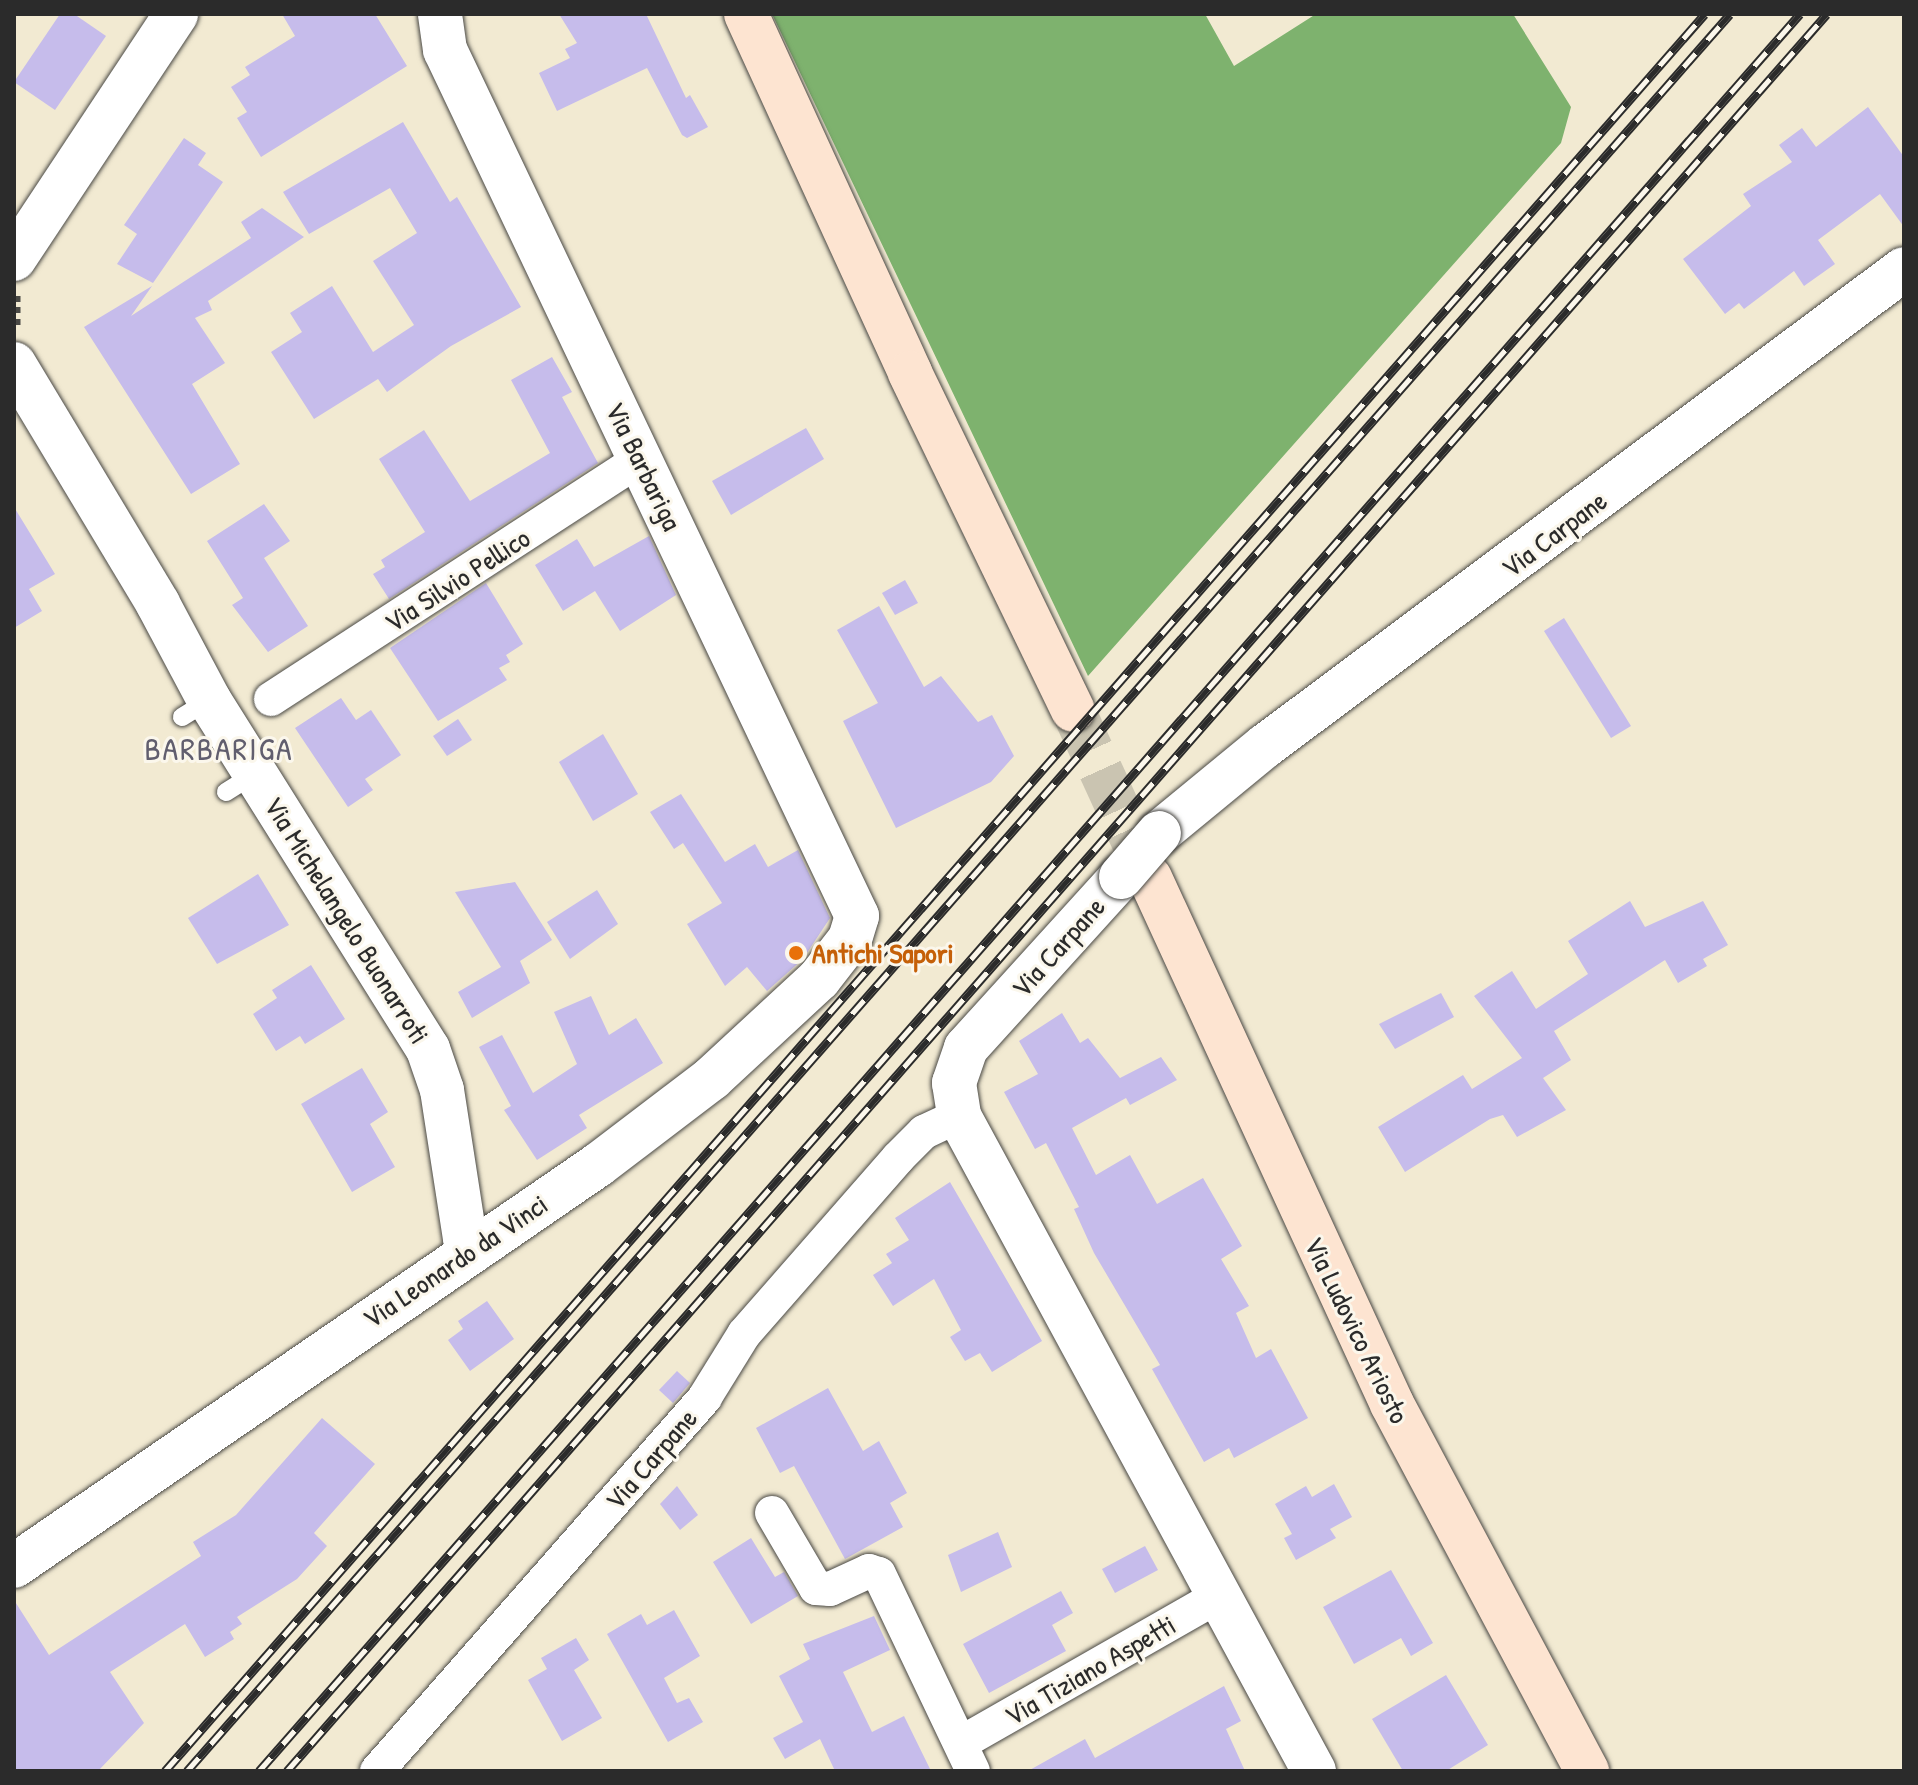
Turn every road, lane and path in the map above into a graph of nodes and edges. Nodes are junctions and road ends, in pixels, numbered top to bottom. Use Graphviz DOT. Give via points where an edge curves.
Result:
graph roads {
  1 [pos="176,14"];
  2 [pos="440,14"];
  3 [pos="746,14"];
  4 [pos="1904,269"];
  5 [pos="18,273"];
  6 [pos="16,350"];
  7 [pos="641,459"];
  8 [pos="271,699"];
  9 [pos="1073,710"];
  10 [pos="1132,881"];
  11 [pos="857,916"];
  12 [pos="959,1116"];
  13 [pos="473,1251"];
  14 [pos="772,1513"];
  15 [pos="14,1566"];
  16 [pos="1219,1596"];
  17 [pos="967,1757"];
  18 [pos="377,1771"];
  19 [pos="1314,1771"];
  20 [pos="1587,1771"];
  1 -- 5 [label="street"];
  2 -- 7 [label="street, Via Barbariga" via="445,50"];
  3 -- 9 [label="main road" via="910,373"];
  4 -- 10 [label="street, Via Carpane, bridge" via="1419,619 1159,833"];
  5 -- 6 [label="path"];
  6 -- 13 [label="street, Via Michelangelo Buonarroti" via="195,708 240,783 428,1049 442,1090 465,1238"];
  7 -- 8 [label="street, Via Silvio Pellico"];
  7 -- 11 [label="street, Via Barbariga"];
  10 -- 12 [label="street, Via Carpane" via="966,1048 954,1083"];
  10 -- 20 [label="main road, Via Ludovico Ariosto" via="1392,1404"];
  11 -- 13 [label="street, Via Leonardo da Vinci" via="850,939 819,979 712,1078"];
  12 -- 16 [label="street"];
  12 -- 18 [label="street, Via Carpane" via="924,1132 898,1158 744,1334 705,1397"];
  13 -- 15 [label="street, Via Leonardo da Vinci"];
  14 -- 17 [label="street, Via Tiziano Aspetti" via="816,1588 830,1589 869,1571 879,1574"];
  16 -- 17 [label="street, Via Tiziano Aspetti"];
  16 -- 19 [label="street"];
}
